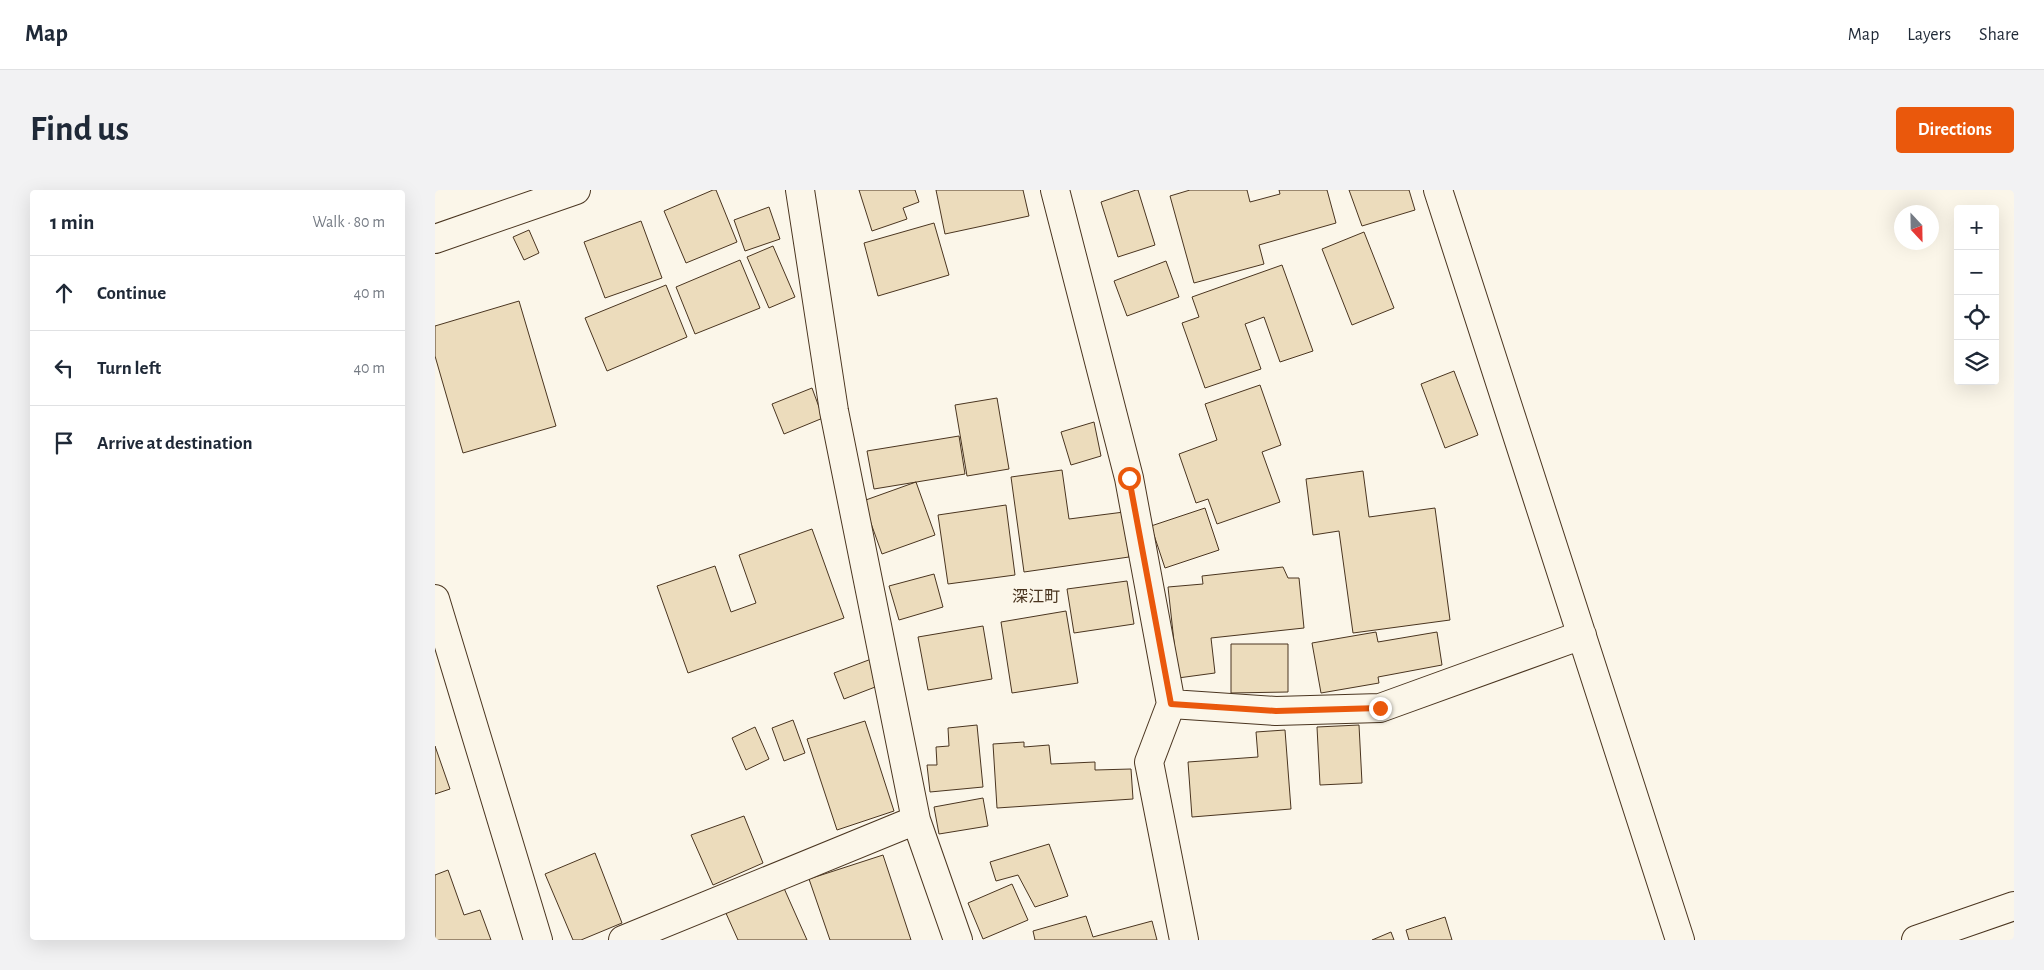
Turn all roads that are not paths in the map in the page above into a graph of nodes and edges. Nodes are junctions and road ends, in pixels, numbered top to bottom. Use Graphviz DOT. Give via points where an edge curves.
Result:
graph roads {
  1 [pos="576,190"];
  2 [pos="800,190"];
  3 [pos="1055,190"];
  4 [pos="1438,190"];
  5 [pos="435,239"];
  6 [pos="435,599"];
  7 [pos="1582,635"];
  8 [pos="1171,704"];
  9 [pos="916,820"];
  10 [pos="2014,906"];
  11 [pos="538,940"];
  12 [pos="623,940"];
  13 [pos="958,940"];
  14 [pos="1184,940"];
  15 [pos="1680,940"];
  16 [pos="1917,940"];
  1 -- 5 [label="street"];
  2 -- 9 [label="street" via="834,411"];
  3 -- 8 [label="street" via="1129,478"];
  4 -- 7 [label="street"];
  6 -- 11 [label="street"];
  7 -- 8 [label="street" via="1380,708 1276,711"];
  7 -- 15 [label="street"];
  8 -- 14 [label="street" via="1149,762"];
  9 -- 12 [label="street"];
  9 -- 13 [label="street"];
  10 -- 16 [label="street"];
}
